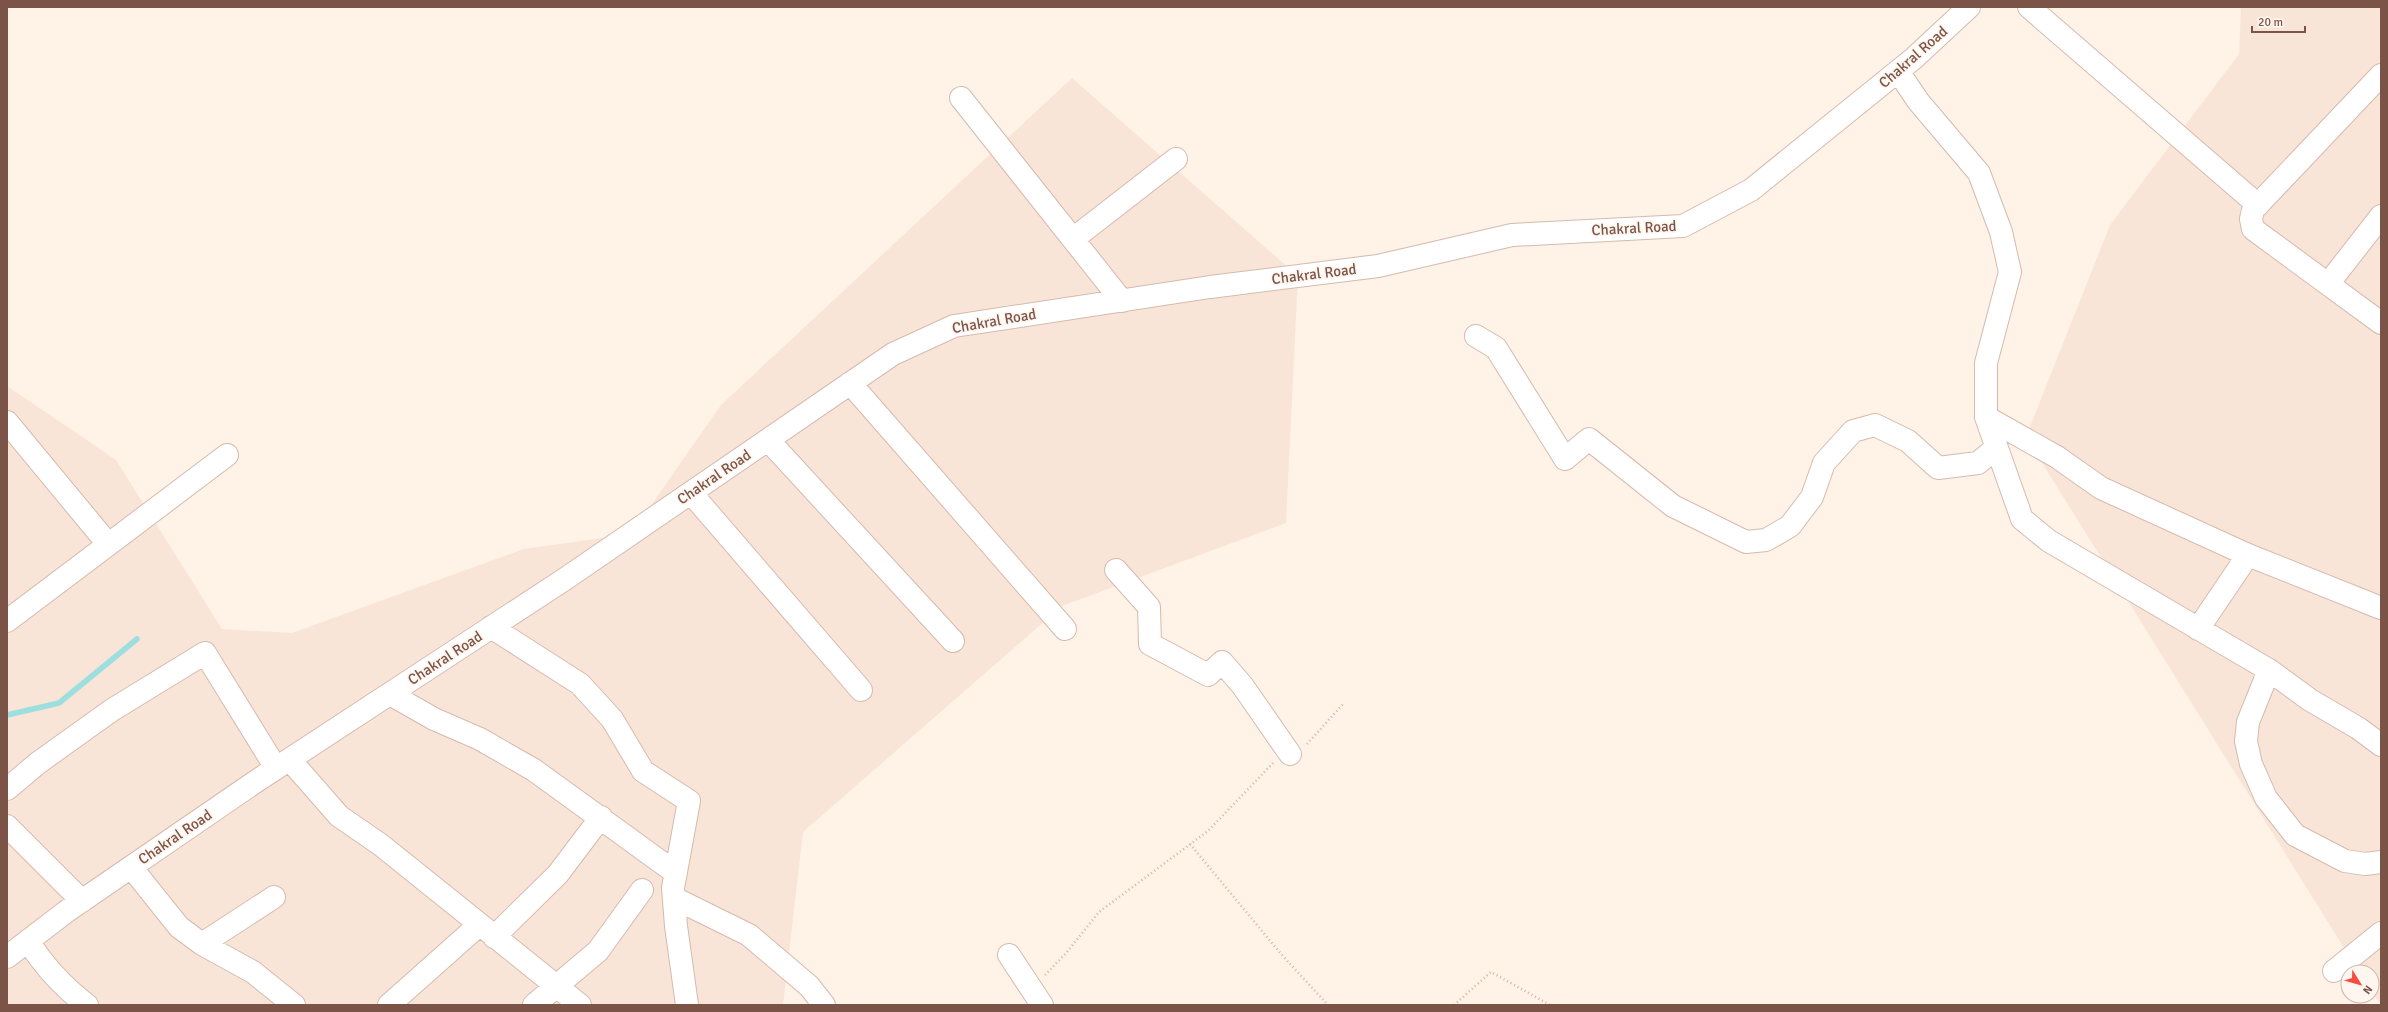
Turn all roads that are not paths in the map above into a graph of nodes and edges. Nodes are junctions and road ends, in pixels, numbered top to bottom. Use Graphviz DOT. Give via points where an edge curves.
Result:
graph roads {
  1 [pos="1968,7"];
  2 [pos="2029,7"];
  3 [pos="1898,70"];
  4 [pos="2381,75"];
  5 [pos="962,98"];
  6 [pos="1176,159"];
  7 [pos="2258,205"];
  8 [pos="2381,216"];
  9 [pos="1073,239"];
  10 [pos="2328,284"];
  11 [pos="1122,300"];
  12 [pos="2381,323"];
  13 [pos="1476,336"];
  14 [pos="850,383"];
  15 [pos="1986,417"];
  16 [pos="7,422"];
  17 [pos="768,440"];
  18 [pos="1996,448"];
  19 [pos="227,455"];
  20 [pos="691,492"];
  21 [pos="108,544"];
  22 [pos="2248,555"];
  23 [pos="1116,570"];
  24 [pos="2381,608"];
  25 [pos="7,621"];
  26 [pos="491,627"];
  27 [pos="1065,629"];
  28 [pos="2198,629"];
  29 [pos="953,641"];
  30 [pos="2269,670"];
  31 [pos="861,690"];
  32 [pos="390,694"];
  33 [pos="2381,745"];
  34 [pos="1290,754"];
  35 [pos="283,764"];
  36 [pos="7,789"];
  37 [pos="601,817"];
  38 [pos="7,826"];
  39 [pos="2381,862"];
  40 [pos="131,867"];
  41 [pos="676,873"];
  42 [pos="642,890"];
  43 [pos="274,897"];
  44 [pos="674,898"];
  45 [pos="82,901"];
  46 [pos="486,931"];
  47 [pos="2381,933"];
  48 [pos="28,941"];
  49 [pos="202,944"];
  50 [pos="1009,955"];
  51 [pos="7,957"];
  52 [pos="2334,971"];
  53 [pos="558,986"];
  54 [pos="1037,997"];
  55 [pos="87,1005"];
  56 [pos="294,1005"];
  57 [pos="389,1005"];
  58 [pos="534,1005"];
  59 [pos="580,1005"];
  60 [pos="687,1005"];
  61 [pos="824,1005"];
  1 -- 3 [label="street, Chakral Road"];
  2 -- 7 [label="street"];
  3 -- 11 [label="street, Chakral Road" via="1751,190 1683,226 1512,235 1378,266"];
  3 -- 15 [label="street" via="1918,101 1979,173 2001,232 2010,272 1986,363"];
  4 -- 7 [label="street"];
  5 -- 9 [label="street"];
  6 -- 9 [label="street"];
  7 -- 10 [label="street" via="2253,210 2251,219 2253,229"];
  8 -- 10 [label="street"];
  9 -- 11 [label="street"];
  10 -- 12 [label="street"];
  11 -- 14 [label="street, Chakral Road" via="954,326 893,354"];
  13 -- 18 [label="street" via="1496,348 1564,459 1589,439 1674,506 1746,542 1766,540 1790,526 1812,497 1824,463 1853,431 1875,425 1908,441 1938,468 1978,463"];
  14 -- 17 [label="street, Chakral Road"];
  14 -- 27 [label="street"];
  15 -- 18 [label="street"];
  15 -- 22 [label="street" via="2057,458 2101,488"];
  16 -- 21 [label="street"];
  17 -- 20 [label="street, Chakral Road"];
  17 -- 29 [label="street"];
  18 -- 28 [label="street" via="2022,519 2049,541"];
  19 -- 21 [label="street"];
  20 -- 26 [label="street, Chakral Road"];
  20 -- 31 [label="street"];
  21 -- 25 [label="street"];
  22 -- 24 [label="street"];
  22 -- 28 [label="street"];
  23 -- 34 [label="street" via="1149,607 1150,644 1208,675 1222,662 1242,684"];
  26 -- 32 [label="street, Chakral Road"];
  26 -- 41 [label="street" via="580,684 612,719 643,771 689,801"];
  28 -- 30 [label="street"];
  30 -- 33 [label="street" via="2310,700 2358,728"];
  30 -- 39 [label="street" via="2248,722 2246,741 2251,764 2266,798 2295,835 2345,861 2365,864"];
  32 -- 35 [label="street, Chakral Road"];
  32 -- 37 [label="street" via="434,719 480,739 534,770"];
  35 -- 36 [label="street" via="206,653 112,710 38,763"];
  35 -- 40 [label="street, Chakral Road"];
  35 -- 46 [label="street" via="339,816 381,846"];
  37 -- 41 [label="street"];
  37 -- 46 [label="street" via="558,874"];
  38 -- 45 [label="street"];
  40 -- 45 [label="street, Chakral Road"];
  40 -- 49 [label="street" via="179,927"];
  41 -- 44 [label="street"];
  42 -- 53 [label="street" via="598,952"];
  43 -- 49 [label="street"];
  44 -- 60 [label="street"];
  44 -- 61 [label="street" via="748,935 809,986"];
  45 -- 48 [label="street, Chakral Road"];
  46 -- 53 [label="street"];
  46 -- 57 [label="street"];
  47 -- 52 [label="street"];
  48 -- 51 [label="street, Chakral Road"];
  48 -- 55 [label="street" via="54,975"];
  49 -- 56 [label="street" via="253,972"];
  50 -- 54 [label="street"];
  53 -- 58 [label="street"];
  53 -- 59 [label="street"];
}
